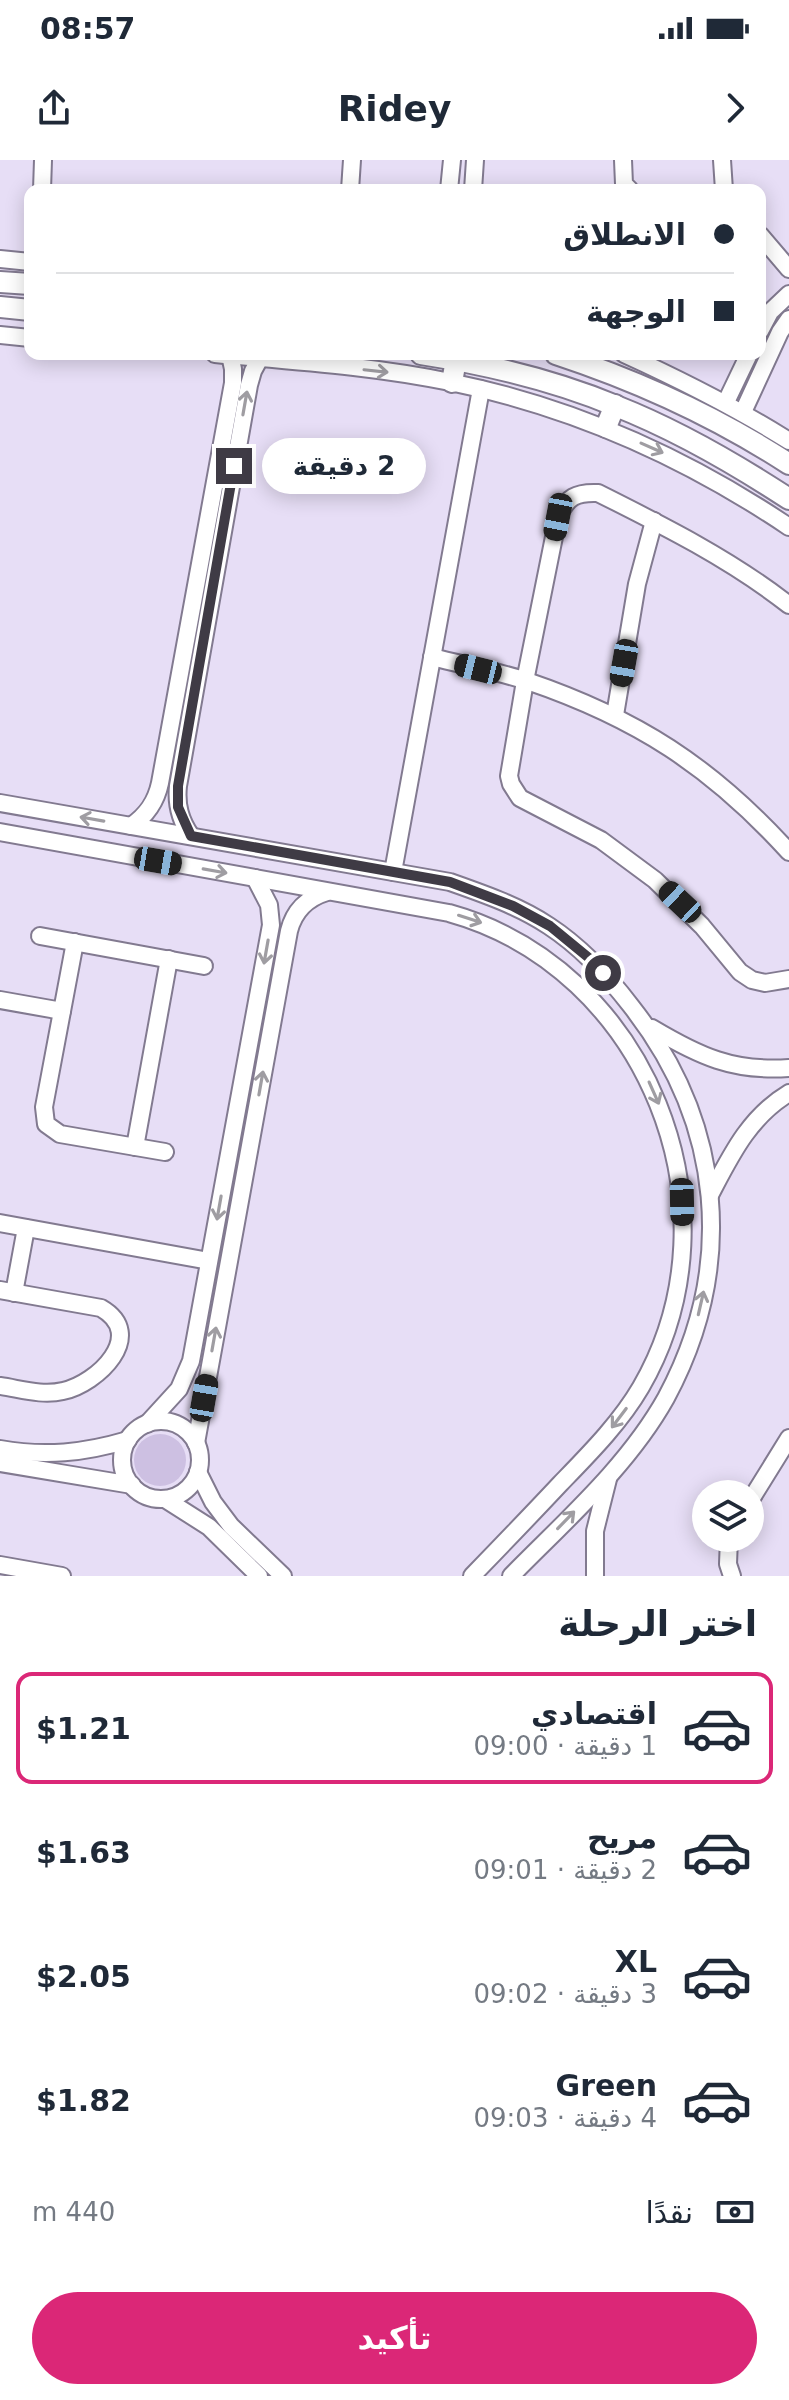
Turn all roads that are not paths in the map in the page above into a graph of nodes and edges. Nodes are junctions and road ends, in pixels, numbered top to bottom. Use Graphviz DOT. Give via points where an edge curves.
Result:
graph roads {
  1 [pos="43,160"];
  2 [pos="352,160"];
  3 [pos="452,160"];
  4 [pos="475,160"];
  5 [pos="623,160"];
  6 [pos="722,160"];
  7 [pos="42,184"];
  8 [pos="350,184"];
  9 [pos="450,184"];
  10 [pos="473,184"];
  11 [pos="624,184"];
  12 [pos="724,184"];
  13 [pos="766,242"];
  14 [pos="0,259"];
  15 [pos="24,261"];
  16 [pos="789,269"];
  17 [pos="0,282"];
  18 [pos="24,284"];
  19 [pos="789,294"];
  20 [pos="0,307"];
  21 [pos="24,309"];
  22 [pos="789,319"];
  23 [pos="766,320"];
  24 [pos="0,335"];
  25 [pos="24,337"];
  26 [pos="226,360"];
  27 [pos="259,360"];
  28 [pos="278,360"];
  29 [pos="456,360"];
  30 [pos="545,360"];
  31 [pos="573,360"];
  32 [pos="638,360"];
  33 [pos="746,360"];
  34 [pos="539,381"];
  35 [pos="452,382"];
  36 [pos="481,389"];
  37 [pos="726,402"];
  38 [pos="615,405"];
  39 [pos="743,412"];
  40 [pos="606,427"];
  41 [pos="779,442"];
  42 [pos="789,464"];
  43 [pos="789,499"];
  44 [pos="654,521"];
  45 [pos="789,527"];
  46 [pos="789,605"];
  47 [pos="432,657"];
  48 [pos="525,681"];
  49 [pos="615,715"];
  50 [pos="0,803"];
  51 [pos="39,810"];
  52 [pos="131,826"];
  53 [pos="0,832"];
  54 [pos="191,836"];
  55 [pos="36,839"];
  56 [pos="789,852"];
  57 [pos="393,872"];
  58 [pos="255,878"];
  59 [pos="329,891"];
  60 [pos="40,936"];
  61 [pos="75,942"];
  62 [pos="589,958"];
  63 [pos="169,959"];
  64 [pos="204,966"];
  65 [pos="570,979"];
  66 [pos="789,979"];
  67 [pos="0,1000"];
  68 [pos="62,1011"];
  69 [pos="253,1025"];
  70 [pos="646,1025"];
  71 [pos="271,1029"];
  72 [pos="787,1073"];
  73 [pos="789,1093"];
  74 [pos="135,1147"];
  75 [pos="165,1152"];
  76 [pos="709,1196"];
  77 [pos="0,1223"];
  78 [pos="26,1228"];
  79 [pos="209,1261"];
  80 [pos="7,1292"];
  81 [pos="201,1304"];
  82 [pos="220,1308"];
  83 [pos="0,1386"];
  84 [pos="641,1387"];
  85 [pos="665,1400"];
  86 [pos="147,1424"];
  87 [pos="789,1438"];
  88 [pos="128,1440"];
  89 [pos="196,1443"];
  90 [pos="0,1449"];
  91 [pos="0,1463"];
  92 [pos="198,1472"];
  93 [pos="610,1474"];
  94 [pos="763,1480"];
  95 [pos="132,1485"];
  96 [pos="165,1499"];
  97 [pos="728,1552"];
  98 [pos="0,1565"];
  99 [pos="62,1576"];
  100 [pos="259,1576"];
  101 [pos="283,1576"];
  102 [pos="472,1576"];
  103 [pos="511,1576"];
  104 [pos="595,1576"];
  105 [pos="732,1576"];
  1 -- 7 [label="street"];
  2 -- 8 [label="street"];
  3 -- 9 [label="street"];
  4 -- 10 [label="street"];
  5 -- 11 [label="street"];
  6 -- 12 [label="street"];
  13 -- 16 [label="street"];
  14 -- 15 [label="street"];
  17 -- 18 [label="main road"];
  19 -- 23 [label="street"];
  20 -- 21 [label="main road"];
  22 -- 39 [label="street"];
  24 -- 25 [label="street"];
  26 -- 52 [label="street" via="233,369 233,383 160,783 154,803"];
  54 -- 27 [label="street, one-way" via="178,807 178,786 245,403"];
  28 -- 35 [label="street, one-way"];
  29 -- 34 [label="main road"];
  29 -- 35 [label="main road"];
  30 -- 34 [label="main road"];
  31 -- 41 [label="main road"];
  32 -- 37 [label="street"];
  33 -- 37 [label="street"];
  34 -- 38 [label="main road"];
  35 -- 36 [label="street"];
  36 -- 40 [label="street"];
  36 -- 47 [label="street"];
  37 -- 39 [label="street"];
  38 -- 40 [label="main road"];
  38 -- 43 [label="main road" via="712,452"];
  39 -- 41 [label="street"];
  40 -- 45 [label="street, one-way" via="744,496"];
  41 -- 42 [label="main road"];
  44 -- 46 [label="street" via="710,551"];
  44 -- 48 [label="street" via="598,493 583,492 563,506"];
  44 -- 49 [label="street" via="637,584"];
  47 -- 48 [label="street"];
  47 -- 57 [label="street"];
  48 -- 49 [label="street"];
  48 -- 66 [label="street" via="509,776 520,798 582,829 646,873 695,918 740,972 765,983"];
  49 -- 56 [label="street" via="697,766"];
  50 -- 51 [label="street"];
  52 -- 51 [label="street, one-way"];
  51 -- 55 [label="street"];
  52 -- 54 [label="street"];
  53 -- 55 [label="street"];
  54 -- 57 [label="street"];
  55 -- 58 [label="street, one-way"];
  57 -- 62 [label="street" via="450,882 513,906 550,926"];
  58 -- 59 [label="street"];
  58 -- 69 [label="street, one-way" via="269,905 271,925"];
  59 -- 65 [label="street, one-way" via="472,919 534,950"];
  59 -- 71 [label="street" via="305,904 291,924"];
  60 -- 61 [label="street"];
  61 -- 63 [label="street"];
  61 -- 68 [label="street"];
  62 -- 65 [label="street"];
  62 -- 70 [label="street"];
  63 -- 64 [label="street"];
  63 -- 74 [label="street"];
  65 -- 84 [label="street, one-way" via="638,1061 661,1109 678,1171 680,1266 666,1329"];
  67 -- 68 [label="street"];
  68 -- 74 [label="street" via="44,1107 46,1124 60,1134"];
  69 -- 71 [label="street"];
  69 -- 79 [label="street, one-way"];
  70 -- 72 [label="street" via="711,1060"];
  70 -- 76 [label="street" via="690,1106"];
  82 -- 71 [label="street, one-way"];
  73 -- 76 [label="street" via="750,1127"];
  74 -- 75 [label="street"];
  85 -- 76 [label="street, one-way" via="700,1310 709,1254"];
  77 -- 78 [label="street"];
  78 -- 79 [label="street"];
  78 -- 80 [label="street"];
  79 -- 81 [label="street"];
  80 -- 83 [label="street" via="101,1308 116,1323 119,1340 107,1366 75,1388 49,1393"];
  81 -- 82 [label="street"];
  81 -- 86 [label="street" via="184,1380"];
  89 -- 82 [label="street, one-way"];
  84 -- 85 [label="street"];
  84 -- 102 [label="street, one-way" via="598,1445"];
  85 -- 93 [label="street"];
  86 -- 88 [label="street"];
  86 -- 89 [label="street" via="175,1424"];
  87 -- 94 [label="street"];
  88 -- 90 [label="street" via="58,1454"];
  88 -- 95 [label="street" via="123,1463"];
  89 -- 92 [label="street"];
  91 -- 95 [label="street"];
  92 -- 96 [label="street" via="182,1493"];
  92 -- 101 [label="street" via="223,1517"];
  103 -- 93 [label="street, one-way"];
  93 -- 104 [label="street" via="595,1531"];
  95 -- 96 [label="street" via="147,1496"];
  96 -- 100 [label="street" via="209,1527"];
  97 -- 105 [label="street"];
  98 -- 99 [label="street"];
}
